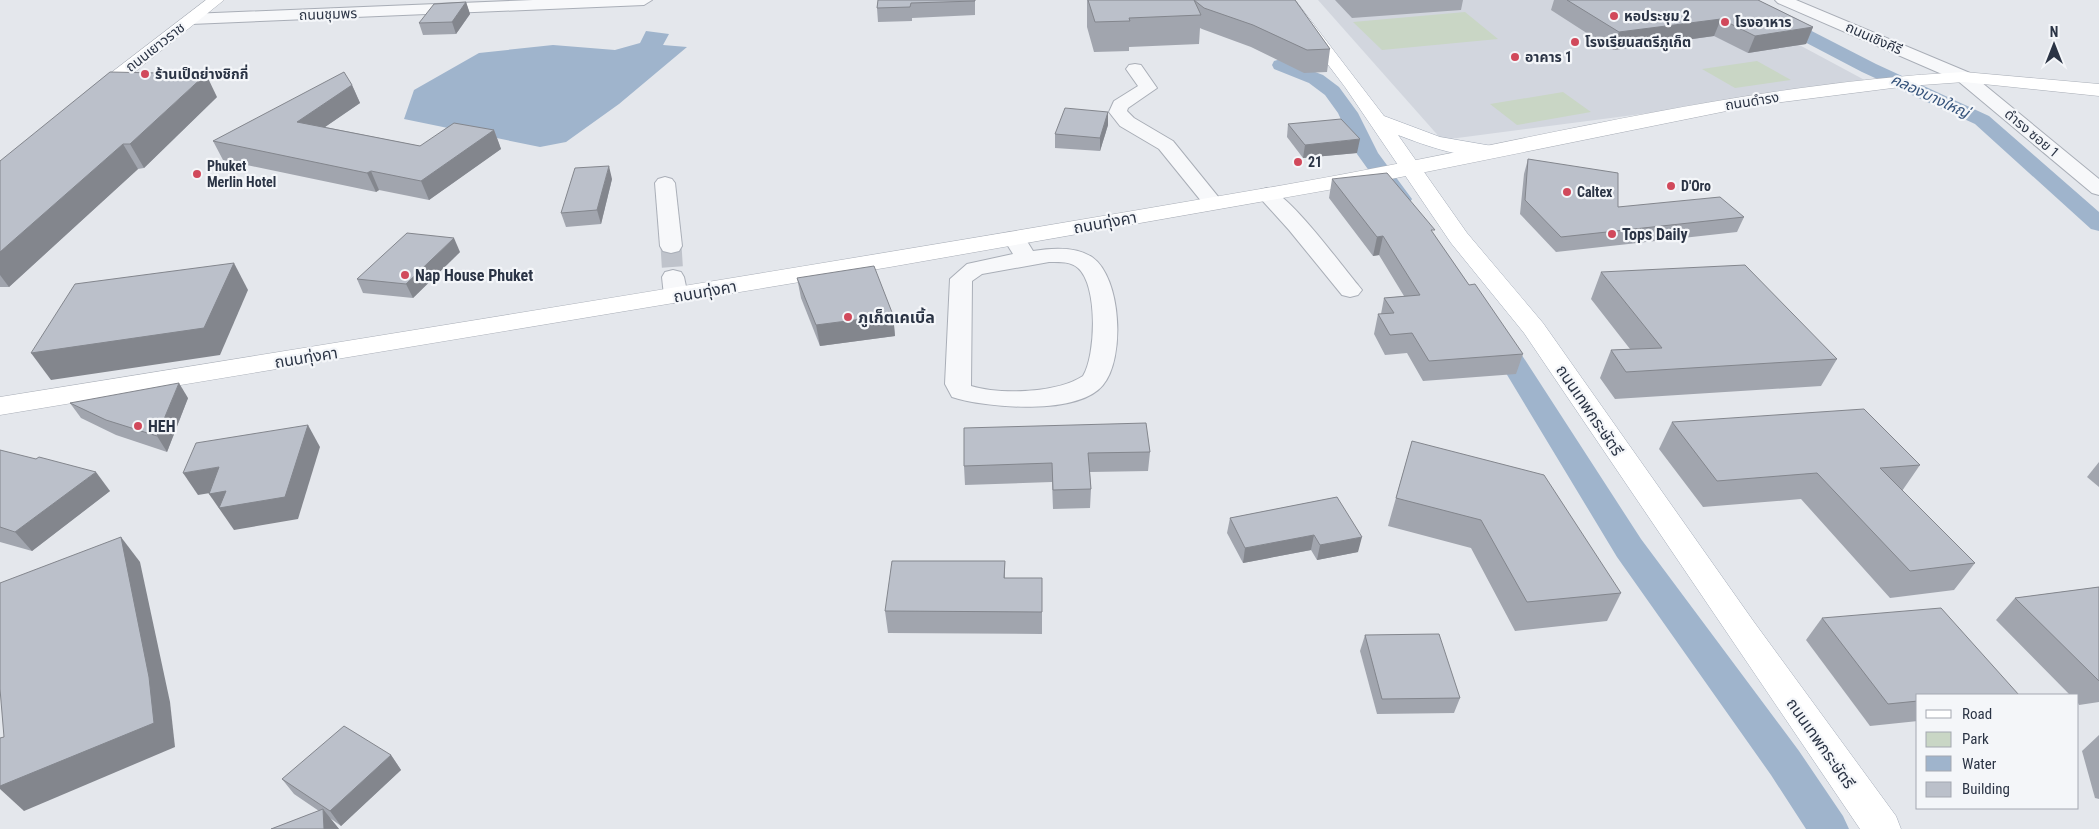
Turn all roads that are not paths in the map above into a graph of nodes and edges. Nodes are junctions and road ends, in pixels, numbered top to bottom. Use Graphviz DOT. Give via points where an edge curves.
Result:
graph roads {
  1 [pos="216,0"];
  2 [pos="644,0"];
  3 [pos="1287,0"];
  4 [pos="1783,0"];
  5 [pos="507,3"];
  6 [pos="192,19"];
  7 [pos="1135,69"];
  8 [pos="1964,77"];
  9 [pos="2099,90"];
  10 [pos="76,108"];
  11 [pos="1378,120"];
  12 [pos="1491,151"];
  13 [pos="1403,170"];
  14 [pos="665,183"];
  15 [pos="2099,189"];
  16 [pos="1267,194"];
  17 [pos="1213,203"];
  18 [pos="671,246"];
  19 [pos="1020,248"];
  20 [pos="1350,290"];
  21 [pos="2,406"];
  22 [pos="1882,829"];
  1 -- 6 [label="main road, ถนนเยาวราช"];
  2 -- 5 [label="street, ถนนชุมพร"];
  3 -- 11 [label="main road, ถนนเทพกระษัตรี"];
  4 -- 8 [label="street, ถนนเชิงคีรี"];
  5 -- 6 [label="street, ถนนชุมพร"];
  6 -- 10 [label="main road, ถนนเยาวราช"];
  7 -- 17 [label="street" via="1148,89 1120,105 1118,112 1127,122 1166,145"];
  8 -- 9 [label="main road, ถนนดำรง"];
  8 -- 12 [label="main road, ถนนดำรง" via="1908,80 1751,100"];
  8 -- 15 [label="street, ดำรง ซอย 1"];
  11 -- 12 [label="main road" via="1411,135 1448,146"];
  11 -- 13 [label="main road, ถนนเทพกระษัตรี"];
  12 -- 13 [label="main road, ถนนดำรง"];
  13 -- 16 [label="main road, ถนนทุ่งคา"];
  13 -- 22 [label="main road, ถนนเทพกระษัตรี" via="1534,328 1742,632"];
  14 -- 18 [label="street"];
  16 -- 17 [label="main road, ถนนทุ่งคา"];
  16 -- 20 [label="street"];
  17 -- 19 [label="main road, ถนนทุ่งคา"];
  19 -- 19 [label="street" via="1064,256 1090,267 1095,275 1105,329 1105,351 1100,369 1092,382 1074,391 1027,400 972,396 961,391 958,384 961,279"];
  19 -- 21 [label="main road, ถนนทุ่งคา" via="674,287"];
}
